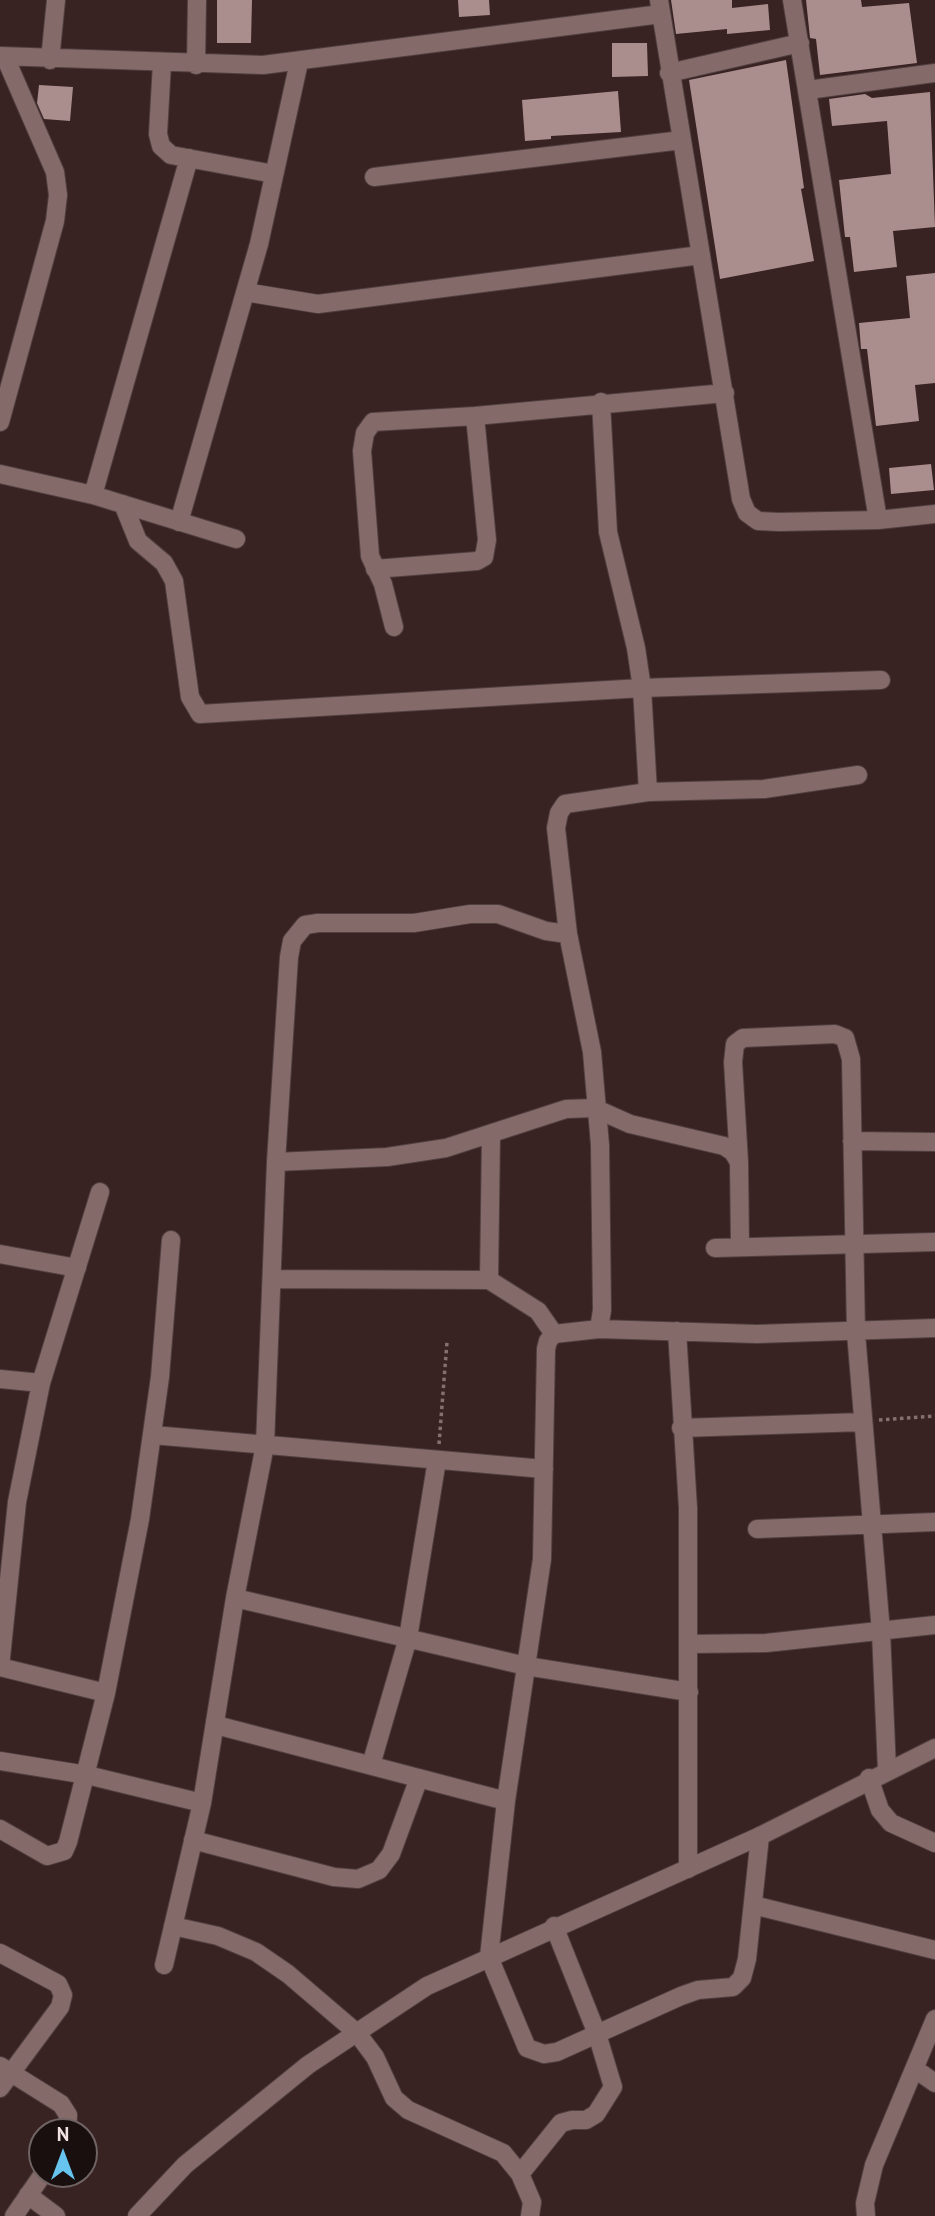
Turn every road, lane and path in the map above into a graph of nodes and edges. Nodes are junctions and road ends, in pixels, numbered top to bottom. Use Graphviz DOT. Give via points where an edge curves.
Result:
graph roads {
  1 [pos="56,0"];
  2 [pos="197,0"];
  3 [pos="792,0"];
  4 [pos="660,7"];
  5 [pos="800,43"];
  6 [pos="3,57"];
  7 [pos="50,60"];
  8 [pos="299,62"];
  9 [pos="162,63"];
  10 [pos="196,65"];
  11 [pos="935,73"];
  12 [pos="669,74"];
  13 [pos="808,90"];
  14 [pos="681,140"];
  15 [pos="190,159"];
  16 [pos="274,174"];
  17 [pos="374,177"];
  18 [pos="701,255"];
  19 [pos="245,292"];
  20 [pos="725,393"];
  21 [pos="601,402"];
  22 [pos="475,416"];
  23 [pos="0,422"];
  24 [pos="0,474"];
  25 [pos="93,495"];
  26 [pos="123,504"];
  27 [pos="935,514"];
  28 [pos="878,520"];
  29 [pos="179,522"];
  30 [pos="236,540"];
  31 [pos="374,569"];
  32 [pos="394,627"];
  33 [pos="881,680"];
  34 [pos="642,688"];
  35 [pos="859,775"];
  36 [pos="648,792"];
  37 [pos="568,934"];
  38 [pos="594,1108"];
  39 [pos="491,1135"];
  40 [pos="852,1141"];
  41 [pos="935,1142"];
  42 [pos="276,1162"];
  43 [pos="739,1162"];
  44 [pos="100,1192"];
  45 [pos="172,1240"];
  46 [pos="935,1242"];
  47 [pos="740,1245"];
  48 [pos="856,1245"];
  49 [pos="715,1248"];
  50 [pos="0,1254"];
  51 [pos="77,1268"];
  52 [pos="272,1279"];
  53 [pos="489,1280"];
  54 [pos="935,1328"];
  55 [pos="598,1329"];
  56 [pos="677,1331"];
  57 [pos="856,1333"];
  58 [pos="554,1335"];
  59 [pos="447,1342"];
  60 [pos="0,1379"];
  61 [pos="41,1383"];
  62 [pos="935,1416"];
  63 [pos="863,1422"];
  64 [pos="681,1428"];
  65 [pos="153,1435"];
  66 [pos="265,1445"];
  67 [pos="437,1460"];
  68 [pos="544,1469"];
  69 [pos="9,1501"];
  70 [pos="935,1522"];
  71 [pos="872,1526"];
  72 [pos="757,1529"];
  73 [pos="235,1598"];
  74 [pos="935,1625"];
  75 [pos="881,1632"];
  76 [pos="408,1638"];
  77 [pos="689,1644"];
  78 [pos="526,1666"];
  79 [pos="0,1667"];
  80 [pos="689,1692"];
  81 [pos="106,1693"];
  82 [pos="216,1725"];
  83 [pos="935,1748"];
  84 [pos="0,1761"];
  85 [pos="371,1765"];
  86 [pos="887,1770"];
  87 [pos="87,1775"];
  88 [pos="419,1777"];
  89 [pos="869,1779"];
  90 [pos="506,1801"];
  91 [pos="202,1803"];
  92 [pos="0,1829"];
  93 [pos="760,1836"];
  94 [pos="193,1840"];
  95 [pos="935,1843"];
  96 [pos="688,1869"];
  97 [pos="753,1905"];
  98 [pos="173,1926"];
  99 [pos="554,1926"];
  100 [pos="935,1950"];
  101 [pos="0,1952"];
  102 [pos="489,1957"];
  103 [pos="164,1965"];
  104 [pos="935,2019"];
  105 [pos="357,2033"];
  106 [pos="597,2034"];
  107 [pos="915,2069"];
  108 [pos="5,2070"];
  109 [pos="935,2083"];
  110 [pos="0,2088"];
  111 [pos="68,2118"];
  112 [pos="520,2174"];
  113 [pos="34,2188"];
  114 [pos="29,2196"];
  115 [pos="14,2216"];
  116 [pos="56,2216"];
  117 [pos="137,2216"];
  118 [pos="530,2216"];
  119 [pos="866,2216"];
  1 -- 7 [label="street"];
  2 -- 10 [label="street"];
  3 -- 5 [label="street"];
  4 -- 8 [label="street"];
  4 -- 12 [label="street"];
  5 -- 12 [label="street"];
  5 -- 13 [label="street"];
  6 -- 7 [label="street"];
  6 -- 23 [label="street" via="55,172 58,195 55,221"];
  7 -- 9 [label="street"];
  8 -- 10 [label="street"];
  8 -- 16 [label="street"];
  9 -- 10 [label="street"];
  9 -- 15 [label="street" via="161,146 171,155"];
  11 -- 13 [label="street"];
  12 -- 14 [label="street"];
  13 -- 28 [label="street"];
  14 -- 17 [label="street"];
  14 -- 18 [label="street"];
  15 -- 16 [label="street"];
  15 -- 25 [label="street"];
  16 -- 19 [label="street"];
  18 -- 19 [label="street" via="318,304"];
  18 -- 20 [label="street"];
  19 -- 29 [label="street"];
  20 -- 21 [label="street"];
  20 -- 28 [label="street" via="747,513 758,521"];
  21 -- 22 [label="street"];
  21 -- 34 [label="street" via="608,532"];
  22 -- 31 [label="street" via="386,419 373,422 365,433 362,450"];
  22 -- 31 [label="street" via="487,540 484,557"];
  24 -- 25 [label="street"];
  25 -- 26 [label="street"];
  26 -- 29 [label="street"];
  26 -- 34 [label="street" via="138,541 164,563 174,581 190,697 201,714"];
  27 -- 28 [label="street"];
  29 -- 30 [label="street"];
  31 -- 32 [label="street" via="383,584"];
  33 -- 34 [label="street"];
  34 -- 36 [label="street"];
  35 -- 36 [label="street" via="764,789"];
  36 -- 37 [label="street" via="578,800 565,804 558,813 557,852"];
  37 -- 38 [label="street" via="592,1052"];
  37 -- 42 [label="street" via="498,914 414,923 305,925 292,941 289,957"];
  38 -- 39 [label="street" via="566,1109"];
  38 -- 43 [label="street" via="631,1125 724,1146"];
  38 -- 55 [label="street" via="600,1145 602,1310"];
  39 -- 42 [label="street" via="387,1157"];
  39 -- 53 [label="street"];
  40 -- 41 [label="street"];
  40 -- 43 [label="street" via="851,1059 845,1038 835,1034 743,1038 733,1052"];
  40 -- 48 [label="street"];
  42 -- 52 [label="street"];
  43 -- 47 [label="street"];
  44 -- 51 [label="street"];
  45 -- 65 [label="street"];
  46 -- 48 [label="street"];
  47 -- 48 [label="street"];
  47 -- 49 [label="street"];
  48 -- 57 [label="street"];
  50 -- 51 [label="street"];
  51 -- 61 [label="street"];
  52 -- 53 [label="street"];
  52 -- 66 [label="street"];
  53 -- 58 [label="street" via="538,1311"];
  54 -- 57 [label="street"];
  55 -- 56 [label="street"];
  55 -- 58 [label="street"];
  56 -- 57 [label="street"];
  56 -- 64 [label="street"];
  57 -- 63 [label="street"];
  58 -- 68 [label="street" via="546,1349"];
  59 -- 67 [label="path"];
  60 -- 61 [label="street"];
  61 -- 69 [label="street"];
  62 -- 63 [label="path"];
  63 -- 64 [label="street"];
  63 -- 71 [label="street"];
  64 -- 77 [label="street" via="688,1508"];
  65 -- 66 [label="street"];
  65 -- 81 [label="street"];
  66 -- 67 [label="street"];
  66 -- 73 [label="street"];
  67 -- 68 [label="street"];
  67 -- 76 [label="street"];
  68 -- 78 [label="street" via="542,1559"];
  69 -- 79 [label="street"];
  70 -- 71 [label="street"];
  71 -- 72 [label="street"];
  71 -- 75 [label="street"];
  73 -- 76 [label="street"];
  73 -- 82 [label="street"];
  74 -- 75 [label="street"];
  75 -- 77 [label="street" via="766,1643"];
  75 -- 86 [label="street"];
  76 -- 78 [label="street"];
  76 -- 85 [label="street"];
  77 -- 80 [label="street"];
  78 -- 80 [label="street"];
  78 -- 90 [label="street"];
  79 -- 81 [label="street"];
  80 -- 96 [label="street"];
  81 -- 87 [label="street"];
  82 -- 85 [label="street"];
  82 -- 91 [label="street"];
  83 -- 86 [label="street"];
  84 -- 87 [label="street"];
  85 -- 88 [label="street"];
  86 -- 89 [label="street"];
  87 -- 91 [label="street"];
  87 -- 92 [label="street" via="64,1851 47,1856"];
  88 -- 90 [label="street"];
  88 -- 94 [label="street" via="391,1854 380,1870 358,1879 334,1877"];
  89 -- 93 [label="street"];
  89 -- 95 [label="street" via="880,1810 891,1823"];
  90 -- 102 [label="street"];
  91 -- 94 [label="street"];
  93 -- 96 [label="street"];
  93 -- 97 [label="street"];
  94 -- 98 [label="street"];
  96 -- 99 [label="street"];
  97 -- 100 [label="street"];
  97 -- 106 [label="street" via="747,1959 742,1978 733,1987 698,1990"];
  98 -- 103 [label="street"];
  98 -- 105 [label="street" via="218,1936 256,1952"];
  99 -- 102 [label="street"];
  99 -- 106 [label="street"];
  101 -- 108 [label="street" via="58,1984 63,1994 60,2007"];
  102 -- 105 [label="street" via="427,1986"];
  102 -- 106 [label="street" via="527,2048 544,2054 557,2052"];
  104 -- 107 [label="street"];
  105 -- 112 [label="street" via="375,2057 394,2098 408,2110 503,2153"];
  105 -- 117 [label="street" via="307,2065 185,2165"];
  106 -- 112 [label="street" via="612,2079 609,2099 586,2120 561,2123"];
  107 -- 109 [label="street"];
  107 -- 119 [label="street" via="874,2165"];
  108 -- 110 [label="street"];
  108 -- 111 [label="street" via="61,2104"];
  112 -- 118 [label="street" via="532,2202"];
  113 -- 114 [label="street"];
  114 -- 115 [label="street"];
  114 -- 116 [label="street"];
}
